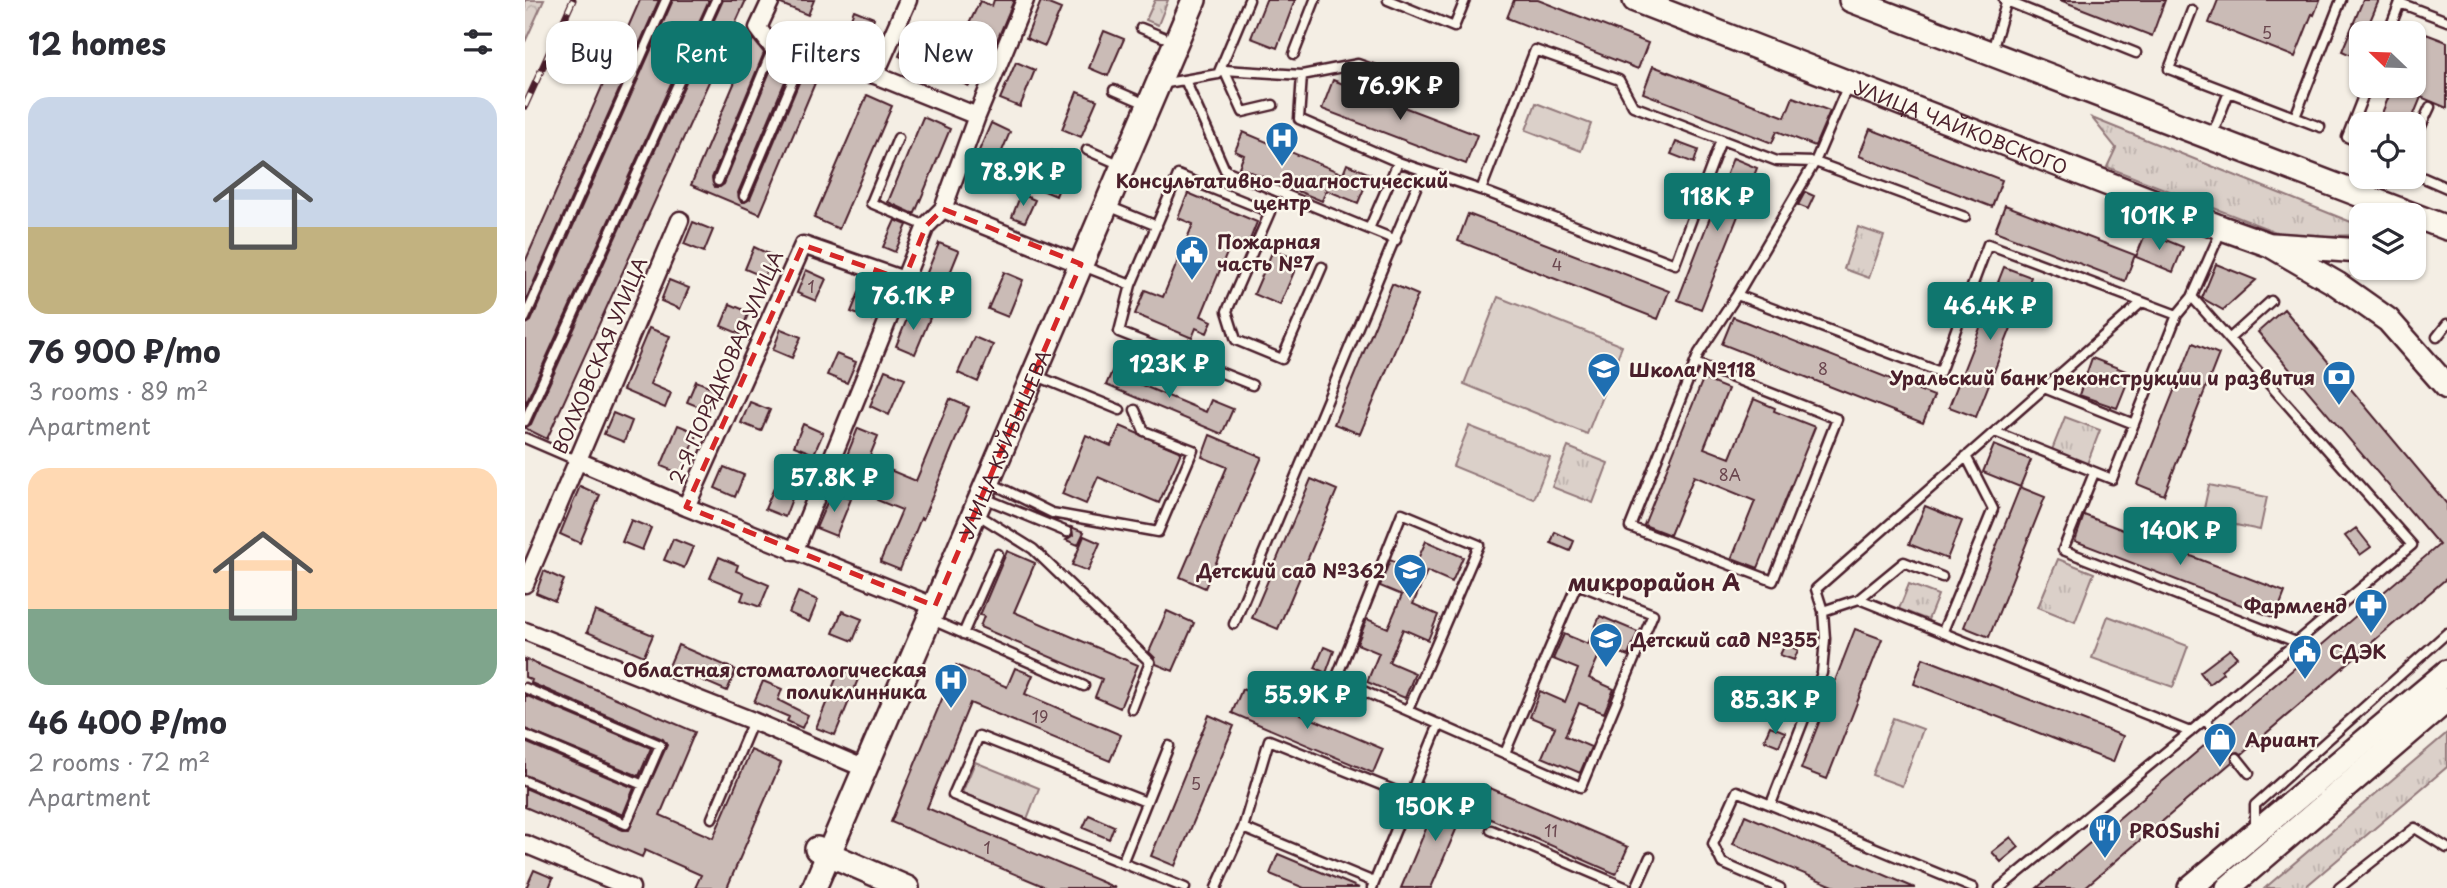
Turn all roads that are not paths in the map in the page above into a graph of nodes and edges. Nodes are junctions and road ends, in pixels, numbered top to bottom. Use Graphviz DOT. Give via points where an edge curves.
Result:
graph roads {
  1 [pos="666,0"];
  2 [pos="716,0"];
  3 [pos="771,0"];
  4 [pos="908,0"];
  5 [pos="1025,0"];
  6 [pos="1179,0"];
  7 [pos="1194,0"];
  8 [pos="1249,0"];
  9 [pos="1315,0"];
  10 [pos="1388,0"];
  11 [pos="1465,0"];
  12 [pos="1635,0"];
  13 [pos="1851,0"];
  14 [pos="2006,0"];
  15 [pos="2341,0"];
  16 [pos="2400,2"];
  17 [pos="2192,10"];
  18 [pos="2393,21"];
  19 [pos="2447,21"];
  20 [pos="1141,28"];
  21 [pos="1163,37"];
  22 [pos="766,39"];
  23 [pos="885,52"];
  24 [pos="1991,53"];
  25 [pos="2136,53"];
  26 [pos="1293,54"];
  27 [pos="766,65"];
  28 [pos="1221,72"];
  29 [pos="1302,75"];
  30 [pos="885,79"];
  31 [pos="1185,80"];
  32 [pos="1849,82"];
  33 [pos="791,84"];
  34 [pos="1158,84"];
  35 [pos="1114,90"];
  36 [pos="1431,90"];
  37 [pos="2229,92"];
  38 [pos="1137,100"];
  39 [pos="1273,105"];
  40 [pos="2430,107"];
  41 [pos="2426,115"];
  42 [pos="977,116"];
  43 [pos="2295,117"];
  44 [pos="2320,127"];
  45 [pos="2211,137"];
  46 [pos="898,138"];
  47 [pos="1721,140"];
  48 [pos="1087,150"];
  49 [pos="1112,160"];
  50 [pos="1398,162"];
  51 [pos="1815,162"];
  52 [pos="1423,171"];
  53 [pos="2426,179"];
  54 [pos="718,181"];
  55 [pos="2447,188"];
  56 [pos="1481,190"];
  57 [pos="744,196"];
  58 [pos="2376,198"];
  59 [pos="1106,205"];
  60 [pos="943,209"];
  61 [pos="1965,217"];
  62 [pos="680,220"];
  63 [pos="926,226"];
  64 [pos="1157,226"];
  65 [pos="2222,228"];
  66 [pos="2447,228"];
  67 [pos="1369,229"];
  68 [pos="1396,240"];
  69 [pos="2270,244"];
  70 [pos="2349,250"];
  71 [pos="1075,262"];
  72 [pos="1322,267"];
  73 [pos="904,280"];
  74 [pos="1131,285"];
  75 [pos="1737,295"];
  76 [pos="2192,297"];
  77 [pos="2271,300"];
  78 [pos="2142,302"];
  79 [pos="2177,316"];
  80 [pos="525,318"];
  81 [pos="2447,324"];
  82 [pos="2437,337"];
  83 [pos="2229,340"];
  84 [pos="1695,363"];
  85 [pos="1034,375"];
  86 [pos="1252,385"];
  87 [pos="2447,387"];
  88 [pos="2044,388"];
  89 [pos="1120,410"];
  90 [pos="1135,410"];
  91 [pos="525,421"];
  92 [pos="2134,424"];
  93 [pos="1995,432"];
  94 [pos="525,438"];
  95 [pos="1966,456"];
  96 [pos="576,460"];
  97 [pos="2094,473"];
  98 [pos="981,497"];
  99 [pos="686,507"];
  100 [pos="1067,532"];
  101 [pos="794,552"];
  102 [pos="998,554"];
  103 [pos="1942,576"];
  104 [pos="525,584"];
  105 [pos="1859,599"];
  106 [pos="929,609"];
  107 [pos="1823,611"];
  108 [pos="1234,624"];
  109 [pos="525,631"];
  110 [pos="1943,631"];
  111 [pos="2447,633"];
  112 [pos="963,634"];
  113 [pos="2297,642"];
  114 [pos="2447,672"];
  115 [pos="1084,686"];
  116 [pos="525,688"];
  117 [pos="2447,700"];
  118 [pos="1132,709"];
  119 [pos="1408,710"];
  120 [pos="2205,719"];
  121 [pos="753,721"];
  122 [pos="1439,724"];
  123 [pos="2190,732"];
  124 [pos="2217,734"];
  125 [pos="525,735"];
  126 [pos="1170,746"];
  127 [pos="1505,753"];
  128 [pos="2237,758"];
  129 [pos="853,764"];
  130 [pos="2249,773"];
  131 [pos="525,781"];
  132 [pos="643,785"];
  133 [pos="1411,797"];
  134 [pos="1146,803"];
  135 [pos="1771,804"];
  136 [pos="712,818"];
  137 [pos="1243,828"];
  138 [pos="1491,830"];
  139 [pos="2255,834"];
  140 [pos="525,844"];
  141 [pos="2447,848"];
  142 [pos="823,852"];
  143 [pos="1650,857"];
  144 [pos="1122,863"];
  145 [pos="1373,885"];
  146 [pos="631,888"];
  147 [pos="800,888"];
  148 [pos="814,888"];
  149 [pos="907,888"];
  150 [pos="1185,888"];
  151 [pos="1216,888"];
  152 [pos="1627,888"];
  153 [pos="1636,888"];
  154 [pos="1780,888"];
  155 [pos="1973,888"];
  156 [pos="2000,888"];
  157 [pos="2190,888"];
  158 [pos="2228,888"];
  159 [pos="2339,888"];
  1 -- 80 [label="lane"];
  2 -- 91 [label="lane"];
  3 -- 22 [label="street" via="758,28"];
  4 -- 23 [label="street"];
  5 -- 42 [label="street"];
  6 -- 21 [label="main road, УЛИЦА КУЙБЫШЕВА"];
  7 -- 34 [label="main road, УЛИЦА КУЙБЫШЕВА"];
  8 -- 28 [label="lane"];
  9 -- 26 [label="lane"];
  10 -- 11 [label="lane" via="1454,27"];
  12 -- 32 [label="main road, УЛИЦА ЧАЙКОВСКОГО"];
  13 -- 24 [label="main road"];
  14 -- 24 [label="lane"];
  14 -- 25 [label="lane"];
  15 -- 43 [label="lane"];
  16 -- 18 [label="lane"];
  16 -- 19 [label="lane"];
  17 -- 37 [label="lane" via="2169,69"];
  20 -- 21 [label="lane"];
  21 -- 38 [label="main road, УЛИЦА КУЙБЫШЕВА"];
  24 -- 45 [label="main road"];
  27 -- 54 [label="lane"];
  28 -- 29 [label="lane"];
  28 -- 31 [label="lane"];
  28 -- 39 [label="lane" via="1243,112"];
  29 -- 36 [label="lane" via="1358,64"];
  29 -- 50 [label="lane" via="1299,119"];
  30 -- 42 [label="street"];
  31 -- 34 [label="lane"];
  31 -- 67 [label="lane" via="1225,170"];
  32 -- 51 [label="lane"];
  32 -- 65 [label="main road, УЛИЦА ЧАЙКОВСКОГО"];
  33 -- 57 [label="lane"];
  34 -- 59 [label="main road, УЛИЦА КУЙБЫШЕВА"];
  35 -- 38 [label="lane"];
  37 -- 43 [label="lane"];
  37 -- 45 [label="lane"];
  38 -- 49 [label="main road, УЛИЦА КУЙБЫШЕВА"];
  40 -- 41 [label="lane"];
  42 -- 60 [label="street"];
  43 -- 44 [label="lane"];
  45 -- 58 [label="main road"];
  46 -- 63 [label="lane" via="871,203"];
  47 -- 51 [label="lane" via="1777,161"];
  47 -- 56 [label="lane" via="1675,264"];
  47 -- 56 [label="lane" via="1633,106 1619,80 1535,50"];
  48 -- 49 [label="lane"];
  49 -- 71 [label="main road, УЛИЦА КУЙБЫШЕВА"];
  50 -- 52 [label="lane"];
  50 -- 67 [label="lane"];
  51 -- 61 [label="lane"];
  51 -- 75 [label="lane"];
  52 -- 56 [label="lane"];
  52 -- 68 [label="lane"];
  53 -- 55 [label="lane"];
  58 -- 66 [label="main road"];
  59 -- 64 [label="lane"];
  59 -- 71 [label="main road, УЛИЦА КУЙБЫШЕВА"];
  60 -- 63 [label="street"];
  60 -- 71 [label="street"];
  62 -- 96 [label="street, ВОЛХОВСКАЯ УЛИЦА"];
  63 -- 73 [label="street"];
  64 -- 72 [label="lane" via="1178,175 1270,212 1227,311 1236,340 1282,359"];
  64 -- 74 [label="lane"];
  65 -- 69 [label="main road, УЛИЦА ЧАЙКОВСКОГО"];
  65 -- 76 [label="lane"];
  67 -- 68 [label="lane"];
  68 -- 108 [label="lane"];
  69 -- 70 [label="main road"];
  69 -- 87 [label="main road, УЛИЦА ЧАЙКОВСКОГО" via="2388,320"];
  71 -- 74 [label="lane"];
  71 -- 85 [label="main road, УЛИЦА КУЙБЫШЕВА"];
  71 -- 106 [label="main road, УЛИЦА КУЙБЫШЕВА"];
  73 -- 99 [label="street, 2-Я ПОРЯДКОВАЯ УЛИЦА" via="803,245"];
  73 -- 101 [label="street"];
  74 -- 86 [label="lane" via="1119,332"];
  75 -- 78 [label="lane" via="1940,372 1988,244"];
  75 -- 84 [label="lane"];
  76 -- 79 [label="lane"];
  76 -- 83 [label="lane"];
  77 -- 83 [label="lane"];
  78 -- 79 [label="lane"];
  78 -- 88 [label="lane"];
  79 -- 92 [label="lane"];
  81 -- 82 [label="lane"];
  83 -- 113 [label="lane" via="2411,545"];
  84 -- 84 [label="lane" via="1630,527 1773,581 1836,419"];
  85 -- 89 [label="lane"];
  85 -- 98 [label="main road, УЛИЦА КУЙБЫШЕВА"];
  88 -- 92 [label="lane"];
  88 -- 93 [label="lane"];
  90 -- 98 [label="lane" via="1145,431 1193,450 1158,531"];
  92 -- 97 [label="lane" via="2112,479"];
  93 -- 95 [label="lane"];
  93 -- 97 [label="lane"];
  94 -- 96 [label="lane"];
  95 -- 107 [label="lane" via="1816,589"];
  95 -- 110 [label="lane" via="1993,509"];
  96 -- 99 [label="street"];
  96 -- 104 [label="street, ВОЛХОВСКАЯ УЛИЦА"];
  97 -- 113 [label="lane" via="2063,550"];
  98 -- 100 [label="lane"];
  98 -- 106 [label="main road, УЛИЦА КУЙБЫШЕВА"];
  98 -- 118 [label="lane" via="1150,662"];
  99 -- 101 [label="street"];
  101 -- 106 [label="street"];
  102 -- 112 [label="lane"];
  103 -- 105 [label="lane" via="1905,562"];
  105 -- 107 [label="lane"];
  105 -- 110 [label="lane"];
  106 -- 112 [label="lane"];
  106 -- 129 [label="main road, УЛИЦА КУЙБЫШЕВА"];
  106 -- 142 [label="main road, УЛИЦА КУЙБЫШЕВА"];
  107 -- 135 [label="lane" via="1822,673"];
  109 -- 121 [label="street"];
  110 -- 123 [label="lane"];
  111 -- 139 [label="lane" via="2255,805"];
  112 -- 115 [label="lane"];
  113 -- 120 [label="lane"];
  114 -- 139 [label="main road"];
  116 -- 132 [label="lane" via="660,745"];
  117 -- 158 [label="main road"];
  119 -- 119 [label="lane" via="1479,545 1402,513 1336,679"];
  119 -- 122 [label="lane"];
  120 -- 123 [label="lane"];
  120 -- 124 [label="lane"];
  121 -- 129 [label="street"];
  121 -- 136 [label="lane"];
  122 -- 127 [label="lane"];
  122 -- 133 [label="lane"];
  123 -- 156 [label="lane"];
  125 -- 132 [label="lane"];
  126 -- 134 [label="lane"];
  127 -- 127 [label="lane" via="1581,787 1653,614 1577,584"];
  128 -- 130 [label="lane"];
  129 -- 142 [label="main road, УЛИЦА КУЙБЫШЕВА"];
  131 -- 132 [label="lane" via="626,824"];
  133 -- 137 [label="lane" via="1269,740"];
  133 -- 145 [label="lane"];
  134 -- 144 [label="lane"];
  134 -- 144 [label="lane" via="979,736 953,795"];
  135 -- 154 [label="lane" via="1737,791 1713,844 1722,863"];
  135 -- 155 [label="lane"];
  137 -- 145 [label="lane"];
  137 -- 151 [label="lane"];
  138 -- 152 [label="lane"];
  139 -- 157 [label="main road"];
  140 -- 146 [label="street"];
  141 -- 159 [label="lane" via="2415,828"];
  142 -- 147 [label="main road, УЛИЦА КУЙБЫШЕВА"];
  142 -- 148 [label="main road, УЛИЦА КУЙБЫШЕВА"];
  142 -- 149 [label="main road"];
  143 -- 153 [label="lane"];
  144 -- 150 [label="lane"];
}
